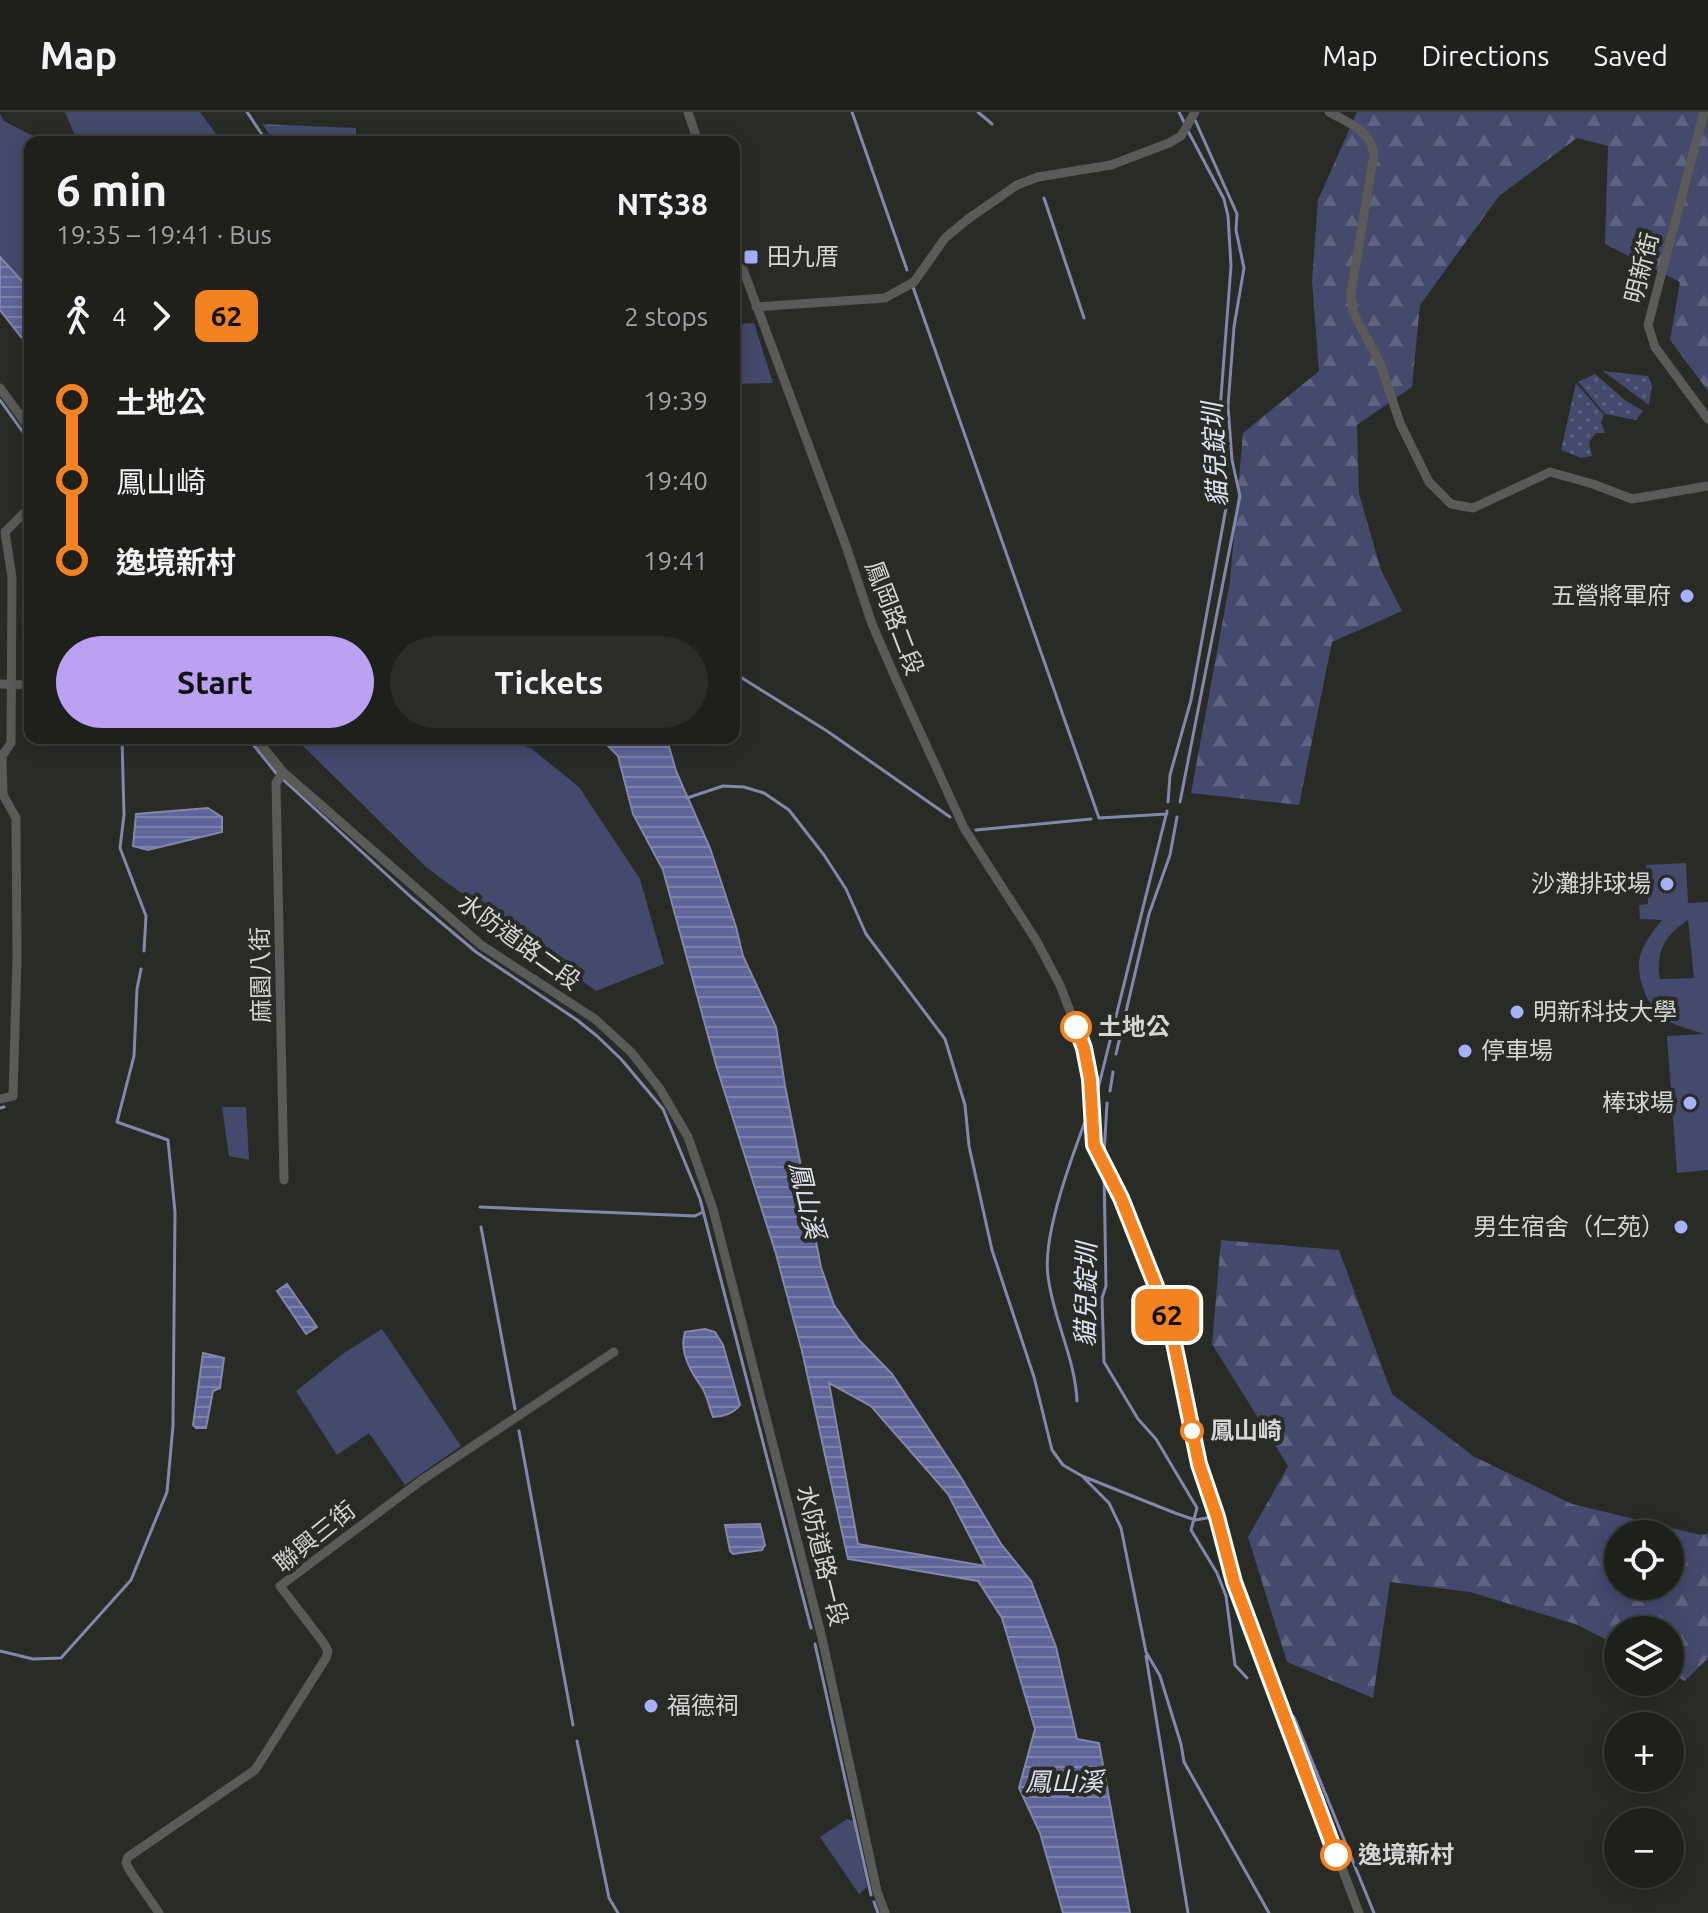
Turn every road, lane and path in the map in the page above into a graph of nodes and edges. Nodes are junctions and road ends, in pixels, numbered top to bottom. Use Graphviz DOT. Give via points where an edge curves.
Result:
graph roads {
  1 [pos="688,112"];
  2 [pos="1329,112"];
  3 [pos="1704,112"];
  4 [pos="1195,113"];
  5 [pos="696,136"];
  6 [pos="740,262"];
  7 [pos="756,307"];
  8 [pos="0,388"];
  9 [pos="1708,419"];
  10 [pos="24,421"];
  11 [pos="1708,486"];
  12 [pos="24,513"];
  13 [pos="0,684"];
  14 [pos="13,684"];
  15 [pos="24,685"];
  16 [pos="261,744"];
  17 [pos="283,772"];
  18 [pos="0,1099"];
  19 [pos="284,1180"];
  20 [pos="713,1209"];
  21 [pos="614,1352"];
  22 [pos="159,1913"];
  23 [pos="885,1913"];
  24 [pos="1359,1913"];
  1 -- 5 [label="street"];
  2 -- 11 [label="street" via="1364,131 1374,154 1351,293 1353,312 1429,482 1451,504 1473,508 1550,472 1632,499"];
  3 -- 9 [label="street, 明新街" via="1648,325 1655,347"];
  4 -- 7 [label="street" via="1181,136 1169,143 1111,165 1017,185 945,238 914,282 885,298"];
  6 -- 7 [label="street, 鳳岡路二段"];
  7 -- 24 [label="street, 鳳岡路二段" via="895,677 964,828 1060,985 1084,1048 1094,1145 1169,1319 1199,1464 1234,1582"];
  8 -- 10 [label="street"];
  12 -- 14 [label="street" via="5,532 12,577"];
  13 -- 14 [label="street"];
  14 -- 15 [label="street"];
  14 -- 18 [label="street" via="11,743 2,756 3,795 16,818 13,1096"];
  16 -- 17 [label="street, 水防道路二段"];
  17 -- 19 [label="street, 麻園八街" via="276,783"];
  17 -- 20 [label="street, 水防道路二段" via="481,945 595,1019 631,1052 688,1137"];
  20 -- 23 [label="street, 水防道路一段" via="822,1638"];
  21 -- 22 [label="street, 聯興三街" via="422,1480 280,1586 323,1642 326,1658 255,1770 128,1857 130,1871"];
}
